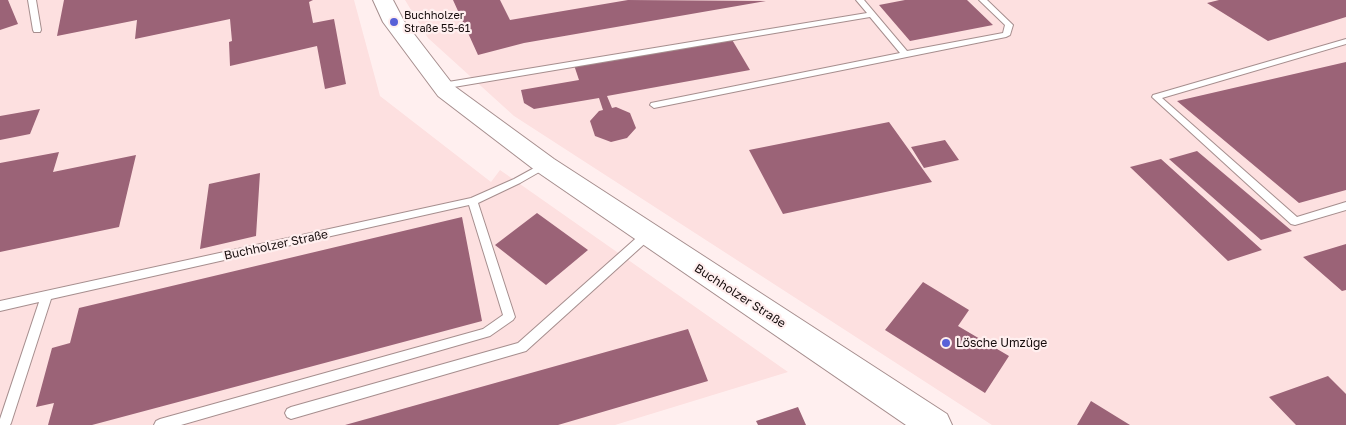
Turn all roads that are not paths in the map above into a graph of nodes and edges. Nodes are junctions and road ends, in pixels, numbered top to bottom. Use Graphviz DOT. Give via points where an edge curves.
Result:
graph roads {
  1 [pos="32,0"];
  2 [pos="383,0"];
  3 [pos="860,0"];
  4 [pos="983,0"];
  5 [pos="872,14"];
  6 [pos="37,30"];
  7 [pos="1346,41"];
  8 [pos="905,54"];
  9 [pos="442,86"];
  10 [pos="654,105"];
  11 [pos="545,165"];
  12 [pos="473,201"];
  13 [pos="1346,206"];
  14 [pos="647,235"];
  15 [pos="47,295"];
  16 [pos="0,306"];
  17 [pos="291,413"];
  18 [pos="3,425"];
  19 [pos="160,425"];
  20 [pos="935,425"];
  1 -- 6 [label="lane"];
  2 -- 9 [label="street, Buchholzer Straße" via="394,22"];
  3 -- 5 [label="lane"];
  4 -- 8 [label="lane" via="1009,25 1006,35"];
  5 -- 8 [label="lane"];
  5 -- 9 [label="lane"];
  7 -- 13 [label="lane" via="1156,97 1295,221"];
  8 -- 10 [label="lane"];
  9 -- 11 [label="street, Buchholzer Straße"];
  11 -- 12 [label="lane, Buchholzer Straße"];
  11 -- 14 [label="street, Buchholzer Straße"];
  12 -- 15 [label="lane, Buchholzer Straße"];
  12 -- 19 [label="lane" via="509,317 486,333"];
  14 -- 17 [label="lane" via="522,347"];
  14 -- 20 [label="street, Buchholzer Straße"];
  15 -- 16 [label="lane, Buchholzer Straße"];
  15 -- 18 [label="lane"];
}
